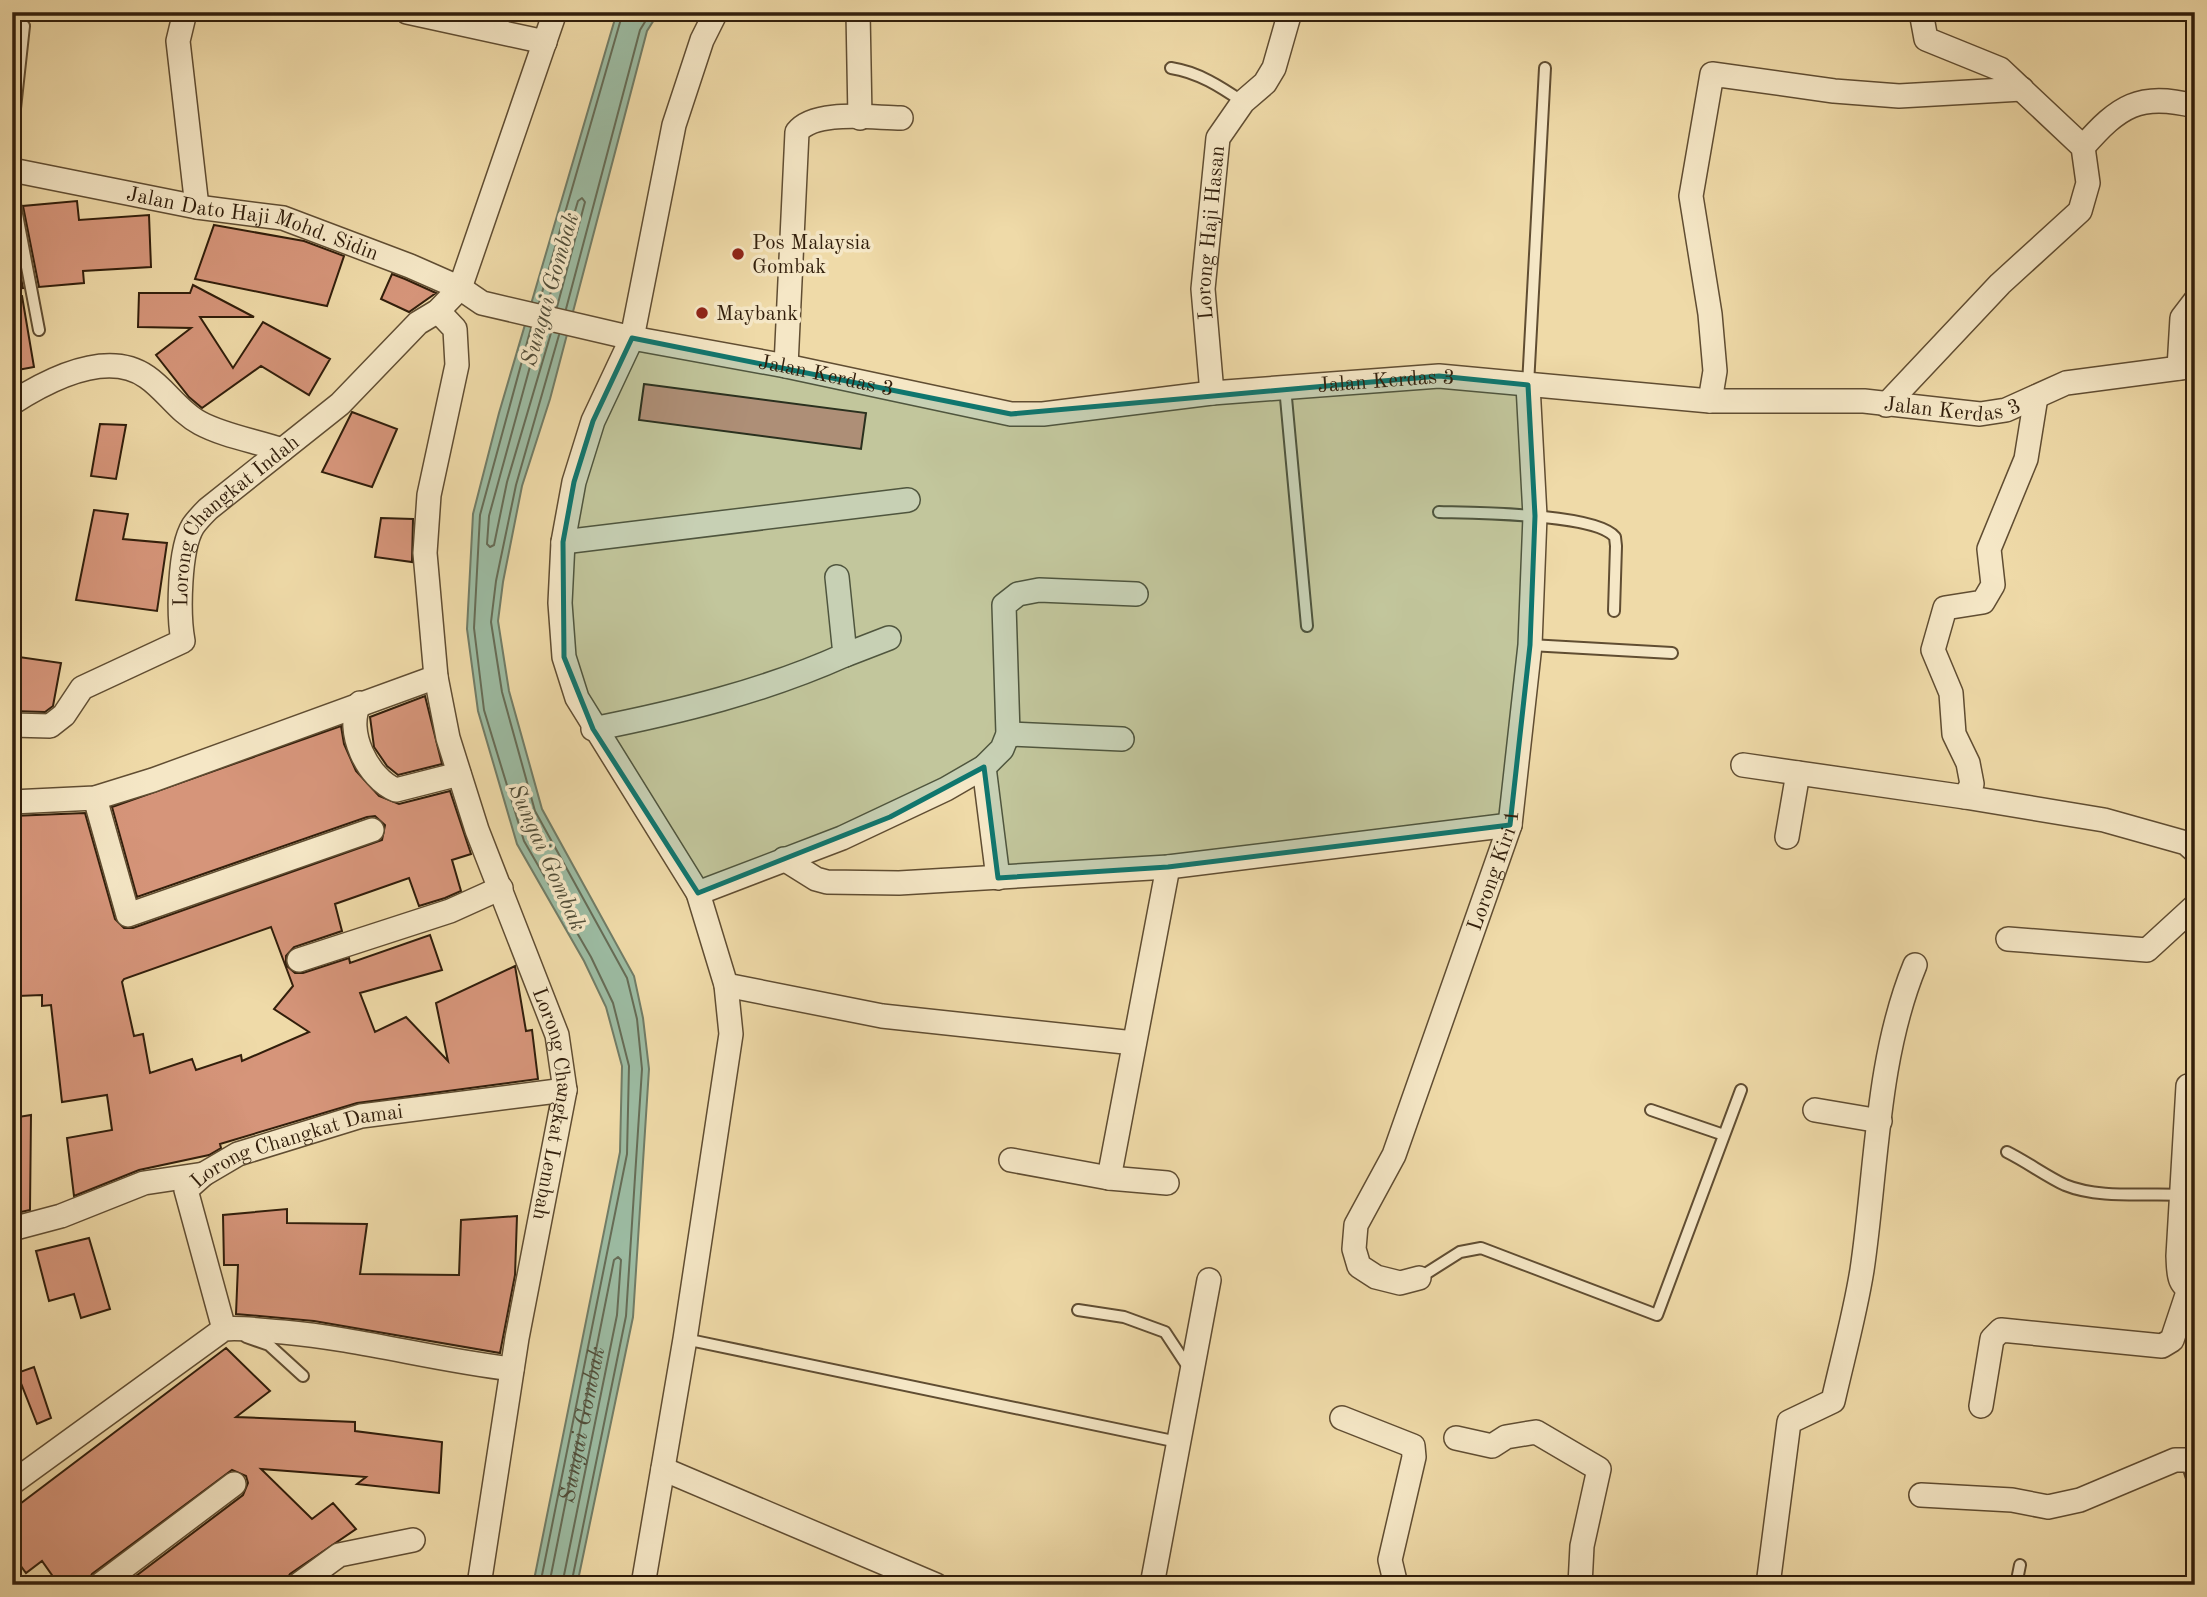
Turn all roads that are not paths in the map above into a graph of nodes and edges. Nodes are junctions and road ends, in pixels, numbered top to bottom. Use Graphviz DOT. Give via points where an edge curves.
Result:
graph roads {
  1 [pos="185,12"];
  2 [pos="407,12"];
  3 [pos="555,12"];
  4 [pos="716,12"];
  5 [pos="858,12"];
  6 [pos="1290,12"];
  7 [pos="1921,12"];
  8 [pos="24,26"];
  9 [pos="545,42"];
  10 [pos="1171,68"];
  11 [pos="1545,68"];
  12 [pos="2022,89"];
  13 [pos="1243,102"];
  14 [pos="2195,106"];
  15 [pos="860,118"];
  16 [pos="901,118"];
  17 [pos="12,136"];
  18 [pos="2083,147"];
  19 [pos="12,170"];
  20 [pos="12,188"];
  21 [pos="197,207"];
  22 [pos="460,288"];
  23 [pos="2195,301"];
  24 [pos="482,303"];
  25 [pos="438,312"];
  26 [pos="40,330"];
  27 [pos="632,338"];
  28 [pos="786,366"];
  29 [pos="2187,367"];
  30 [pos="1528,385"];
  31 [pos="1284,387"];
  32 [pos="1212,393"];
  33 [pos="2036,397"];
  34 [pos="1710,401"];
  35 [pos="12,403"];
  36 [pos="1886,405"];
  37 [pos="282,450"];
  38 [pos="908,500"];
  39 [pos="1439,512"];
  40 [pos="1535,516"];
  41 [pos="563,542"];
  42 [pos="837,577"];
  43 [pos="1136,594"];
  44 [pos="1614,611"];
  45 [pos="1307,626"];
  46 [pos="890,638"];
  47 [pos="1530,645"];
  48 [pos="1672,653"];
  49 [pos="845,655"];
  50 [pos="436,677"];
  51 [pos="360,703"];
  52 [pos="12,725"];
  53 [pos="593,729"];
  54 [pos="1008,734"];
  55 [pos="1122,739"];
  56 [pos="1743,765"];
  57 [pos="984,767"];
  58 [pos="1798,773"];
  59 [pos="458,774"];
  60 [pos="95,797"];
  61 [pos="1965,797"];
  62 [pos="12,802"];
  63 [pos="1510,825"];
  64 [pos="372,830"];
  65 [pos="1787,837"];
  66 [pos="2195,851"];
  67 [pos="784,859"];
  68 [pos="1168,867"];
  69 [pos="998,878"];
  70 [pos="501,888"];
  71 [pos="698,893"];
  72 [pos="2195,906"];
  73 [pos="2008,939"];
  74 [pos="299,960"];
  75 [pos="1915,965"];
  76 [pos="726,985"];
  77 [pos="1134,1043"];
  78 [pos="2192,1086"];
  79 [pos="565,1090"];
  80 [pos="1741,1090"];
  81 [pos="1651,1110"];
  82 [pos="1815,1110"];
  83 [pos="1880,1121"];
  84 [pos="1724,1135"];
  85 [pos="2007,1152"];
  86 [pos="1011,1160"];
  87 [pos="204,1174"];
  88 [pos="1109,1178"];
  89 [pos="1167,1183"];
  90 [pos="2181,1195"];
  91 [pos="12,1229"];
  92 [pos="1419,1278"];
  93 [pos="1209,1280"];
  94 [pos="2192,1289"];
  95 [pos="1078,1310"];
  96 [pos="224,1329"];
  97 [pos="685,1339"];
  98 [pos="512,1369"];
  99 [pos="1191,1372"];
  100 [pos="303,1376"];
  101 [pos="1981,1406"];
  102 [pos="1342,1418"];
  103 [pos="1457,1438"];
  104 [pos="1178,1442"];
  105 [pos="2191,1462"];
  106 [pos="663,1469"];
  107 [pos="12,1483"];
  108 [pos="234,1484"];
  109 [pos="2195,1487"];
  110 [pos="1921,1495"];
  111 [pos="413,1540"];
  112 [pos="2020,1565"];
  113 [pos="100,1585"];
  114 [pos="298,1585"];
  115 [pos="479,1585"];
  116 [pos="643,1585"];
  117 [pos="936,1585"];
  118 [pos="1152,1585"];
  119 [pos="1396,1585"];
  120 [pos="1580,1585"];
  121 [pos="1769,1585"];
  122 [pos="2016,1585"];
  1 -- 21 [label="street" via="178,41"];
  2 -- 9 [label="street"];
  3 -- 9 [label="street"];
  4 -- 27 [label="street" via="674,125"];
  5 -- 15 [label="street"];
  6 -- 13 [label="street, Lorong Haji Hasan" via="1274,68"];
  7 -- 12 [label="street" via="1926,39 2000,69"];
  8 -- 17 [label="lane"];
  9 -- 22 [label="street"];
  10 -- 13 [label="lane" via="1219,85"];
  11 -- 30 [label="lane"];
  12 -- 18 [label="street"];
  12 -- 34 [label="street" via="1899,96 1712,74 1691,196 1710,314 1715,371"];
  13 -- 32 [label="street, Lorong Haji Hasan" via="1218,138 1213,171 1203,289"];
  14 -- 18 [label="street" via="2154,99 2143,103 2111,115"];
  15 -- 16 [label="street"];
  15 -- 28 [label="street" via="820,118 803,124 797,132"];
  18 -- 36 [label="street" via="2088,183 2080,211 2000,284"];
  19 -- 21 [label="street, Jalan Dato Haji Mohd. Sidin"];
  20 -- 26 [label="lane"];
  21 -- 22 [label="street, Jalan Dato Haji Mohd. Sidin" via="283,218"];
  22 -- 24 [label="street, Jalan Dato Haji Mohd. Sidin"];
  22 -- 25 [label="street, Lorong Changkat Indah"];
  23 -- 29 [label="street, Jalan Kerdas 3" via="2182,318"];
  24 -- 27 [label="street, Jalan Kerdas 3"];
  25 -- 37 [label="street, Lorong Changkat Indah" via="418,323 340,404"];
  25 -- 50 [label="street, Lorong Changkat Lembah" via="456,329 457,365 429,495 425,542"];
  27 -- 28 [label="street, Jalan Kerdas 3"];
  27 -- 41 [label="street" via="583,447"];
  28 -- 32 [label="street, Jalan Kerdas 3" via="1011,414"];
  29 -- 33 [label="street, Jalan Kerdas 3" via="2066,383"];
  30 -- 31 [label="street, Jalan Kerdas 3" via="1439,376"];
  30 -- 34 [label="street, Jalan Kerdas 3"];
  30 -- 40 [label="street, Lorong Kiri 1"];
  31 -- 32 [label="street, Jalan Kerdas 3"];
  31 -- 45 [label="lane"];
  33 -- 36 [label="street, Jalan Kerdas 3" via="2006,410 1980,414"];
  33 -- 61 [label="street" via="2026,458 1989,549 1993,585 1983,602 1945,608 1933,650 1951,693 1954,734 1968,763 1972,784"];
  34 -- 36 [label="street, Jalan Kerdas 3"];
  35 -- 37 [label="street" via="38,387 101,366 130,367 199,423"];
  37 -- 52 [label="street, Lorong Changkat Indah" via="193,526 185,546 183,641 82,688 64,715 50,726"];
  38 -- 41 [label="street"];
  39 -- 40 [label="lane"];
  40 -- 44 [label="lane" via="1611,532 1616,546"];
  40 -- 47 [label="street, Lorong Kiri 1"];
  41 -- 53 [label="street" via="560,603 564,657"];
  42 -- 49 [label="street"];
  43 -- 54 [label="street" via="1039,590 1018,594 1004,606"];
  46 -- 49 [label="street"];
  47 -- 48 [label="lane"];
  47 -- 63 [label="street, Lorong Kiri 1"];
  49 -- 53 [label="street" via="810,671 711,702"];
  50 -- 51 [label="street"];
  50 -- 59 [label="street, Lorong Changkat Lembah"];
  51 -- 59 [label="street" via="354,714 360,750 388,787 397,790"];
  51 -- 60 [label="street"];
  53 -- 71 [label="street"];
  54 -- 55 [label="street"];
  54 -- 57 [label="street" via="1002,749"];
  56 -- 58 [label="street"];
  57 -- 67 [label="street" via="890,817"];
  57 -- 69 [label="street"];
  58 -- 61 [label="street"];
  58 -- 65 [label="street"];
  59 -- 70 [label="street, Lorong Changkat Lembah"];
  60 -- 62 [label="street"];
  60 -- 64 [label="street" via="128,915"];
  61 -- 66 [label="street" via="2104,820 2186,843"];
  63 -- 68 [label="street"];
  63 -- 92 [label="street, Lorong Kiri 1" via="1394,1155 1356,1225 1354,1249 1359,1266 1376,1277 1400,1283"];
  67 -- 69 [label="street" via="816,879 859,885"];
  67 -- 71 [label="street"];
  68 -- 69 [label="street"];
  68 -- 77 [label="street"];
  70 -- 74 [label="street" via="450,911"];
  70 -- 79 [label="street, Lorong Changkat Lembah" via="557,1035"];
  71 -- 76 [label="street"];
  72 -- 73 [label="street" via="2147,950"];
  75 -- 83 [label="street" via="1900,1002"];
  76 -- 77 [label="street" via="882,1016"];
  76 -- 97 [label="street" via="730,1034"];
  77 -- 88 [label="street"];
  78 -- 90 [label="street"];
  79 -- 87 [label="street, Lorong Changkat Damai" via="361,1116 238,1154"];
  79 -- 98 [label="street, Lorong Changkat Lembah"];
  80 -- 84 [label="lane"];
  81 -- 84 [label="lane"];
  82 -- 83 [label="street"];
  83 -- 121 [label="street" via="1861,1272 1833,1401 1789,1422"];
  84 -- 92 [label="lane" via="1657,1315 1482,1248 1460,1252"];
  85 -- 90 [label="lane" via="2066,1185"];
  86 -- 88 [label="street"];
  87 -- 91 [label="street" via="144,1183 61,1216"];
  87 -- 96 [label="street, Lorong Changkat Damai" via="186,1190"];
  88 -- 89 [label="street"];
  90 -- 94 [label="street" via="2180,1281"];
  93 -- 99 [label="street"];
  94 -- 101 [label="street" via="2172,1340 2162,1346 2001,1330 1992,1339"];
  95 -- 99 [label="lane" via="1124,1317 1165,1332"];
  96 -- 98 [label="street" via="383,1345 451,1362"];
  96 -- 100 [label="lane" via="269,1345"];
  96 -- 107 [label="street"];
  97 -- 104 [label="lane"];
  97 -- 106 [label="street"];
  98 -- 115 [label="street, Lorong Changkat Lembah"];
  99 -- 104 [label="street"];
  102 -- 119 [label="street" via="1413,1446 1390,1560"];
  103 -- 120 [label="street" via="1492,1446 1506,1437 1536,1432 1599,1469 1582,1546"];
  104 -- 118 [label="street"];
  105 -- 109 [label="lane"];
  105 -- 110 [label="street" via="2175,1460 2080,1500 2048,1507 2012,1500"];
  106 -- 116 [label="street"];
  106 -- 117 [label="street"];
  108 -- 113 [label="street"];
  111 -- 114 [label="street" via="339,1555"];
  112 -- 122 [label="lane"];
}
